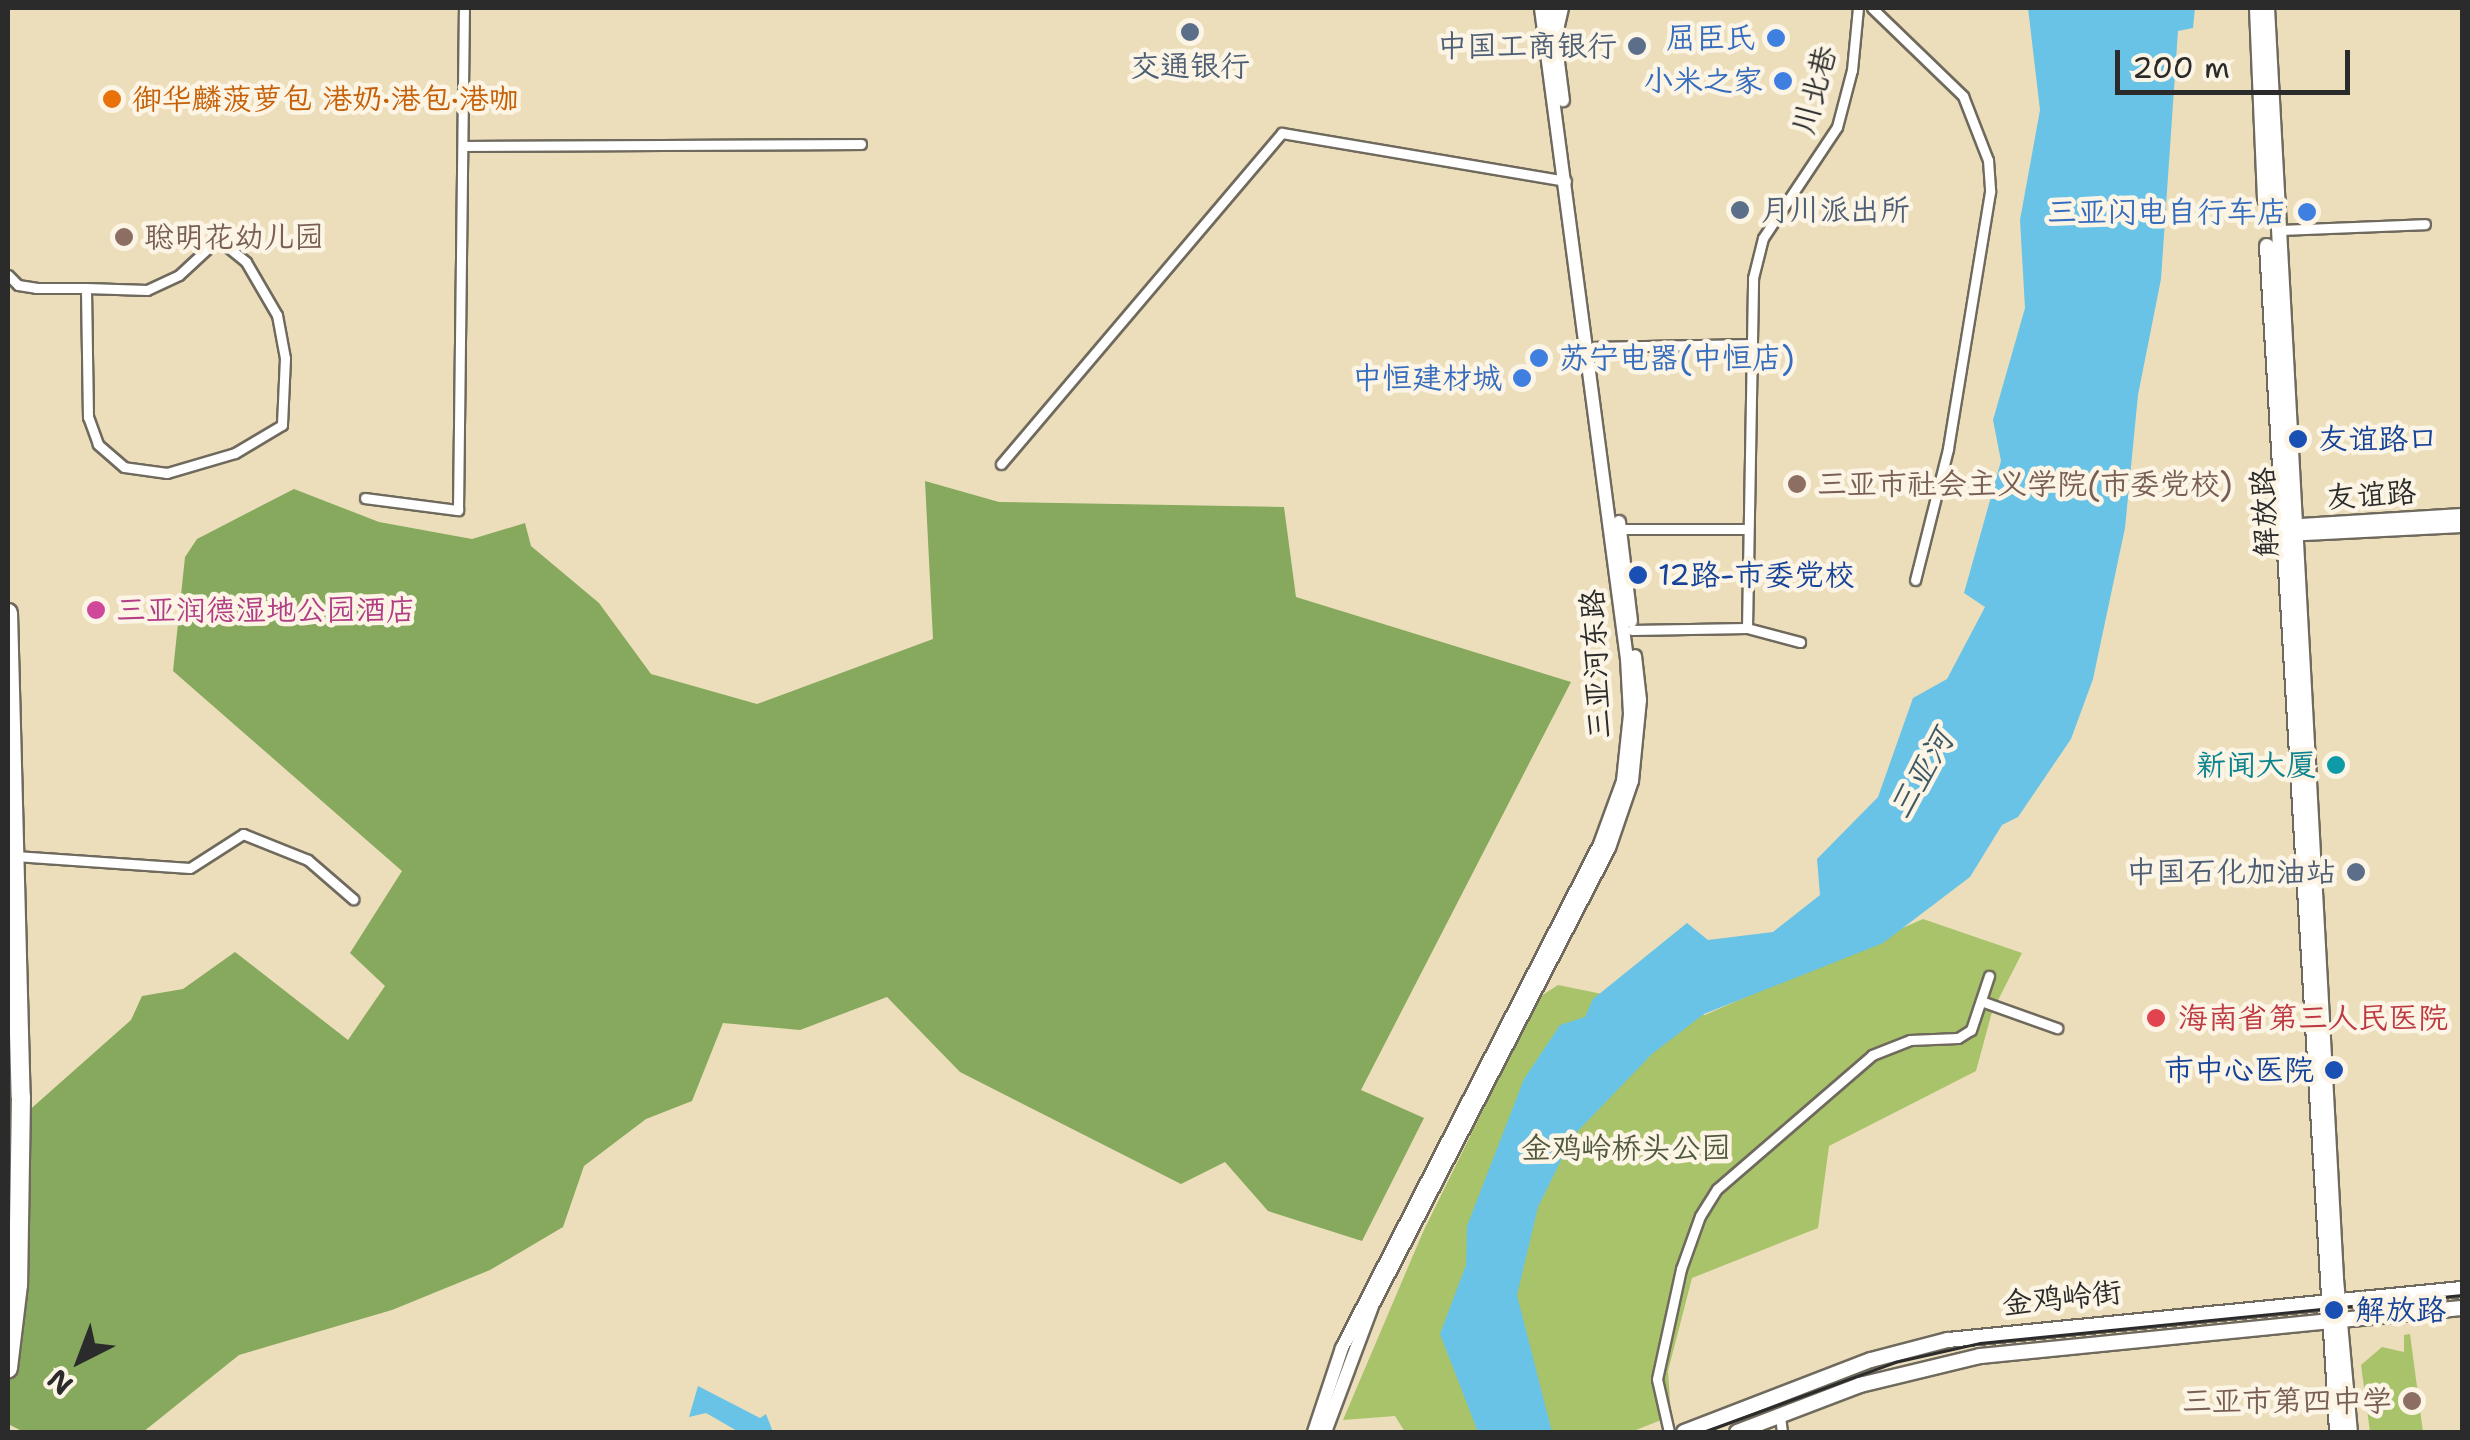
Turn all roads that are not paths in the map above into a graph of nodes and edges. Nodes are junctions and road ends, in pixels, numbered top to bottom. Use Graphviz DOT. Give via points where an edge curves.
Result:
graph roads {
  1 [pos="464,8"];
  2 [pos="1561,8"];
  3 [pos="1858,8"];
  4 [pos="1872,8"];
  5 [pos="1543,9"];
  6 [pos="2258,10"];
  7 [pos="1555,34"];
  8 [pos="861,144"];
  9 [pos="464,146"];
  10 [pos="1566,181"];
  11 [pos="2425,224"];
  12 [pos="2276,230"];
  13 [pos="8,275"];
  14 [pos="86,288"];
  15 [pos="1750,344"];
  16 [pos="1594,348"];
  17 [pos="1001,464"];
  18 [pos="365,498"];
  19 [pos="2462,515"];
  20 [pos="2462,526"];
  21 [pos="1620,529"];
  22 [pos="1747,529"];
  23 [pos="2288,530"];
  24 [pos="1915,580"];
  25 [pos="8,612"];
  26 [pos="1747,628"];
  27 [pos="1632,630"];
  28 [pos="1800,642"];
  29 [pos="15,856"];
  30 [pos="353,899"];
  31 [pos="1990,976"];
  32 [pos="1981,1002"];
  33 [pos="2057,1028"];
  34 [pos="2462,1289"];
  35 [pos="2331,1300"];
  36 [pos="2462,1308"];
  37 [pos="2332,1322"];
  38 [pos="8,1368"];
  39 [pos="1780,1416"];
  40 [pos="1314,1432"];
  41 [pos="1325,1432"];
  42 [pos="1669,1432"];
  43 [pos="1684,1432"];
  44 [pos="1738,1432"];
  45 [pos="1782,1432"];
  46 [pos="2336,1432"];
  47 [pos="2350,1432"];
  1 -- 9 [label="street"];
  2 -- 7 [label="main road"];
  3 -- 15 [label="street, 川北巷" via="1852,70 1828,148 1762,238"];
  4 -- 24 [label="street" via="1963,96 1988,160 1990,192 1948,449"];
  5 -- 7 [label="main road, 三亚河东路"];
  5 -- 10 [label="main road, 三亚河东路"];
  6 -- 12 [label="main road, 解放路"];
  6 -- 23 [label="main road, 解放路"];
  7 -- 16 [label="main road, 三亚河东路"];
  8 -- 9 [label="street"];
  9 -- 18 [label="street" via="458,510"];
  10 -- 17 [label="street" via="1282,133"];
  10 -- 40 [label="main road, 三亚河东路" via="1627,659 1623,782 1600,844 1342,1348"];
  11 -- 12 [label="street"];
  12 -- 23 [label="main road, 解放路"];
  13 -- 14 [label="street" via="18,285"];
  14 -- 14 [label="street" via="88,418 98,444 124,466 168,472 235,453 282,424 285,358 276,316 246,262 218,238 180,275 147,290"];
  15 -- 16 [label="street"];
  15 -- 22 [label="street, 川北巷"];
  16 -- 21 [label="main road, 三亚河东路"];
  19 -- 23 [label="main road, 友谊路"];
  20 -- 23 [label="main road, 友谊路"];
  21 -- 22 [label="street"];
  21 -- 27 [label="main road, 三亚河东路"];
  22 -- 26 [label="street, 川北巷"];
  23 -- 35 [label="main road, 解放路"];
  25 -- 29 [label="highway"];
  26 -- 27 [label="street"];
  26 -- 28 [label="street"];
  27 -- 41 [label="main road, 三亚河东路" via="1640,700 1634,764 1609,848 1372,1306"];
  29 -- 30 [label="street" via="190,868 244,834 308,860"];
  29 -- 38 [label="highway" via="19,1266"];
  31 -- 32 [label="street"];
  32 -- 33 [label="street"];
  32 -- 42 [label="street" via="1972,1030 1958,1038 1910,1040 1872,1055 1718,1189 1681,1268 1657,1379"];
  34 -- 35 [label="main road, 金鸡岭街"];
  35 -- 37 [label="main road, 解放路"];
  35 -- 43 [label="main road, 金鸡岭街" via="1948,1340 1871,1360"];
  36 -- 37 [label="main road, 金鸡岭街"];
  37 -- 39 [label="main road, 金鸡岭街" via="1980,1356 1892,1375"];
  37 -- 46 [label="main road, 解放路"];
  37 -- 47 [label="main road, 解放路"];
  39 -- 44 [label="main road, 金鸡岭街"];
  39 -- 45 [label="street"];
}
